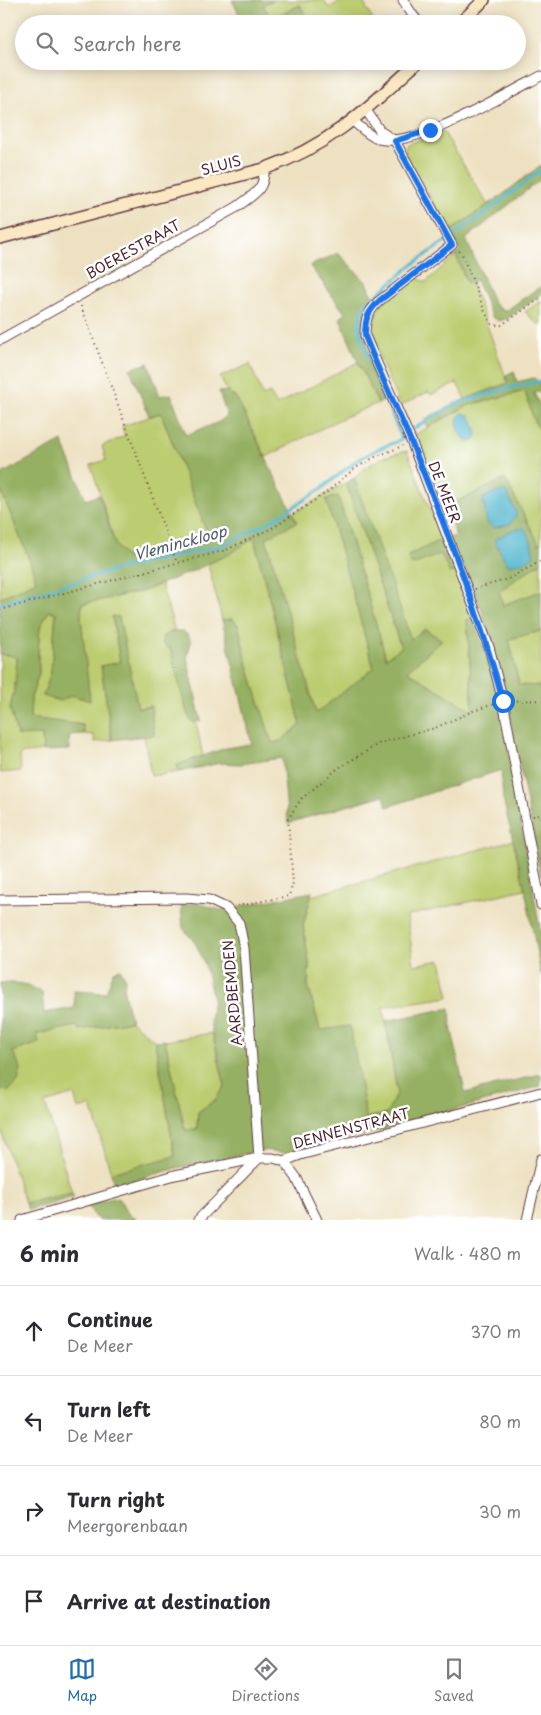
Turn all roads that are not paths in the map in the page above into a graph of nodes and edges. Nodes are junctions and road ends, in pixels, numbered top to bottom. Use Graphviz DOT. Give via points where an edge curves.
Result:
graph roads {
  1 [pos="403,0"];
  2 [pos="484,0"];
  3 [pos="413,15"];
  4 [pos="468,15"];
  5 [pos="409,70"];
  6 [pos="541,76"];
  7 [pos="366,110"];
  8 [pos="353,121"];
  9 [pos="395,141"];
  10 [pos="264,169"];
  11 [pos="0,238"];
  12 [pos="0,340"];
  13 [pos="0,900"];
  14 [pos="541,905"];
  15 [pos="541,1092"];
  16 [pos="259,1158"];
  17 [pos="541,1159"];
  18 [pos="284,1161"];
  19 [pos="22,1220"];
  20 [pos="198,1220"];
  21 [pos="317,1220"];
  22 [pos="527,1220"];
  1 -- 3 [label="street"];
  2 -- 4 [label="street"];
  5 -- 7 [label="street, SLUIS"];
  6 -- 9 [label="street" via="458,120"];
  7 -- 8 [label="street, SLUIS"];
  7 -- 9 [label="street" via="380,131"];
  8 -- 9 [label="street" via="377,139"];
  8 -- 10 [label="street, SLUIS" via="305,152"];
  9 -- 14 [label="street, DE MEER" via="452,245 379,301 365,322 365,336 412,443 489,647 503,701"];
  10 -- 11 [label="street, SLUIS"];
  10 -- 12 [label="street, BOERESTRAAT" via="258,191 237,207"];
  13 -- 16 [label="street, AARDBEMDEN" via="186,898 209,900 226,908 239,923 244,948"];
  15 -- 18 [label="street, DENNENSTRAAT"];
  16 -- 18 [label="street, DENNENSTRAAT"];
  16 -- 19 [label="street, DENNENSTRAAT" via="175,1174"];
  16 -- 20 [label="street"];
  17 -- 22 [label="street"];
  18 -- 21 [label="street" via="296,1177"];
}
